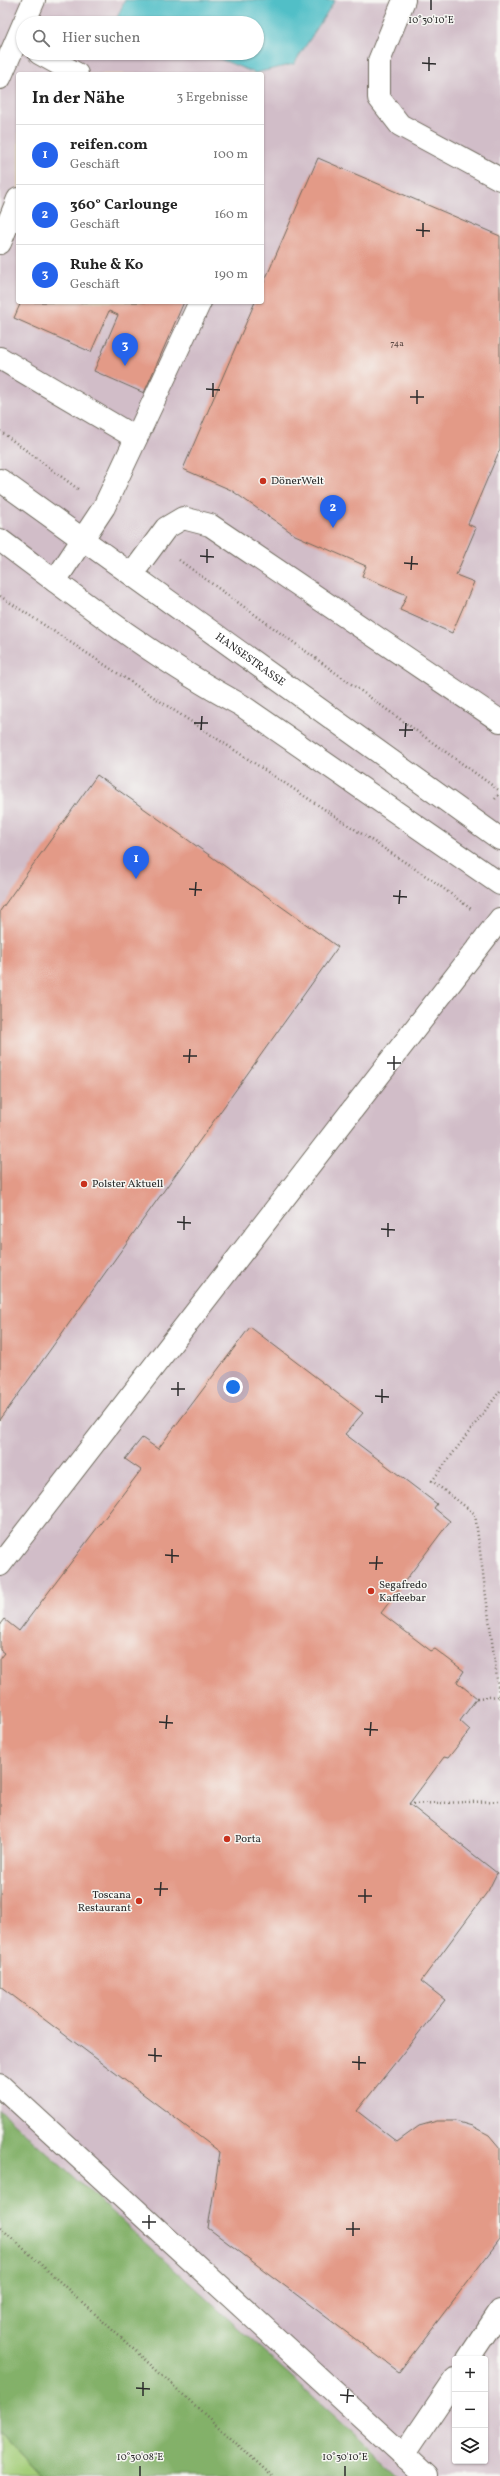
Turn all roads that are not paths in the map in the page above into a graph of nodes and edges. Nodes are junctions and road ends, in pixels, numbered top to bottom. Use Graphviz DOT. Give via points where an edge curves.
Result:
graph roads {
  1 [pos="34,0"];
  2 [pos="404,0"];
  3 [pos="28,16"];
  4 [pos="16,44"];
  5 [pos="51,60"];
  6 [pos="73,72"];
  7 [pos="0,78"];
  8 [pos="500,179"];
  9 [pos="16,204"];
  10 [pos="0,243"];
  11 [pos="199,304"];
  12 [pos="0,358"];
  13 [pos="136,438"];
  14 [pos="0,480"];
  15 [pos="0,540"];
  16 [pos="84,540"];
  17 [pos="132,574"];
  18 [pos="55,581"];
  19 [pos="500,721"];
  20 [pos="500,839"];
  21 [pos="500,884"];
  22 [pos="498,922"];
  23 [pos="0,1565"];
  24 [pos="0,2085"];
  25 [pos="500,2311"];
  26 [pos="470,2356"];
  27 [pos="452,2383"];
  28 [pos="403,2456"];
  29 [pos="426,2476"];
  1 -- 3 [label="main road"];
  2 -- 8 [label="main road" via="378,61 379,98 400,125"];
  4 -- 7 [label="main road"];
  5 -- 6 [label="main road"];
  9 -- 10 [label="main road"];
  11 -- 13 [label="main road"];
  12 -- 13 [label="main road"];
  13 -- 16 [label="main road" via="104,507"];
  14 -- 16 [label="main road, HANSESTRASSE"];
  15 -- 18 [label="main road"];
  16 -- 17 [label="main road, HANSESTRASSE"];
  16 -- 18 [label="main road"];
  17 -- 19 [label="main road" via="166,528 183,518 210,526"];
  17 -- 20 [label="main road, HANSESTRASSE"];
  18 -- 21 [label="main road" via="86,605 208,688 240,705"];
  22 -- 23 [label="main road"];
  24 -- 28 [label="main road"];
  25 -- 26 [label="main road"];
  27 -- 28 [label="main road"];
  28 -- 29 [label="main road"];
}
